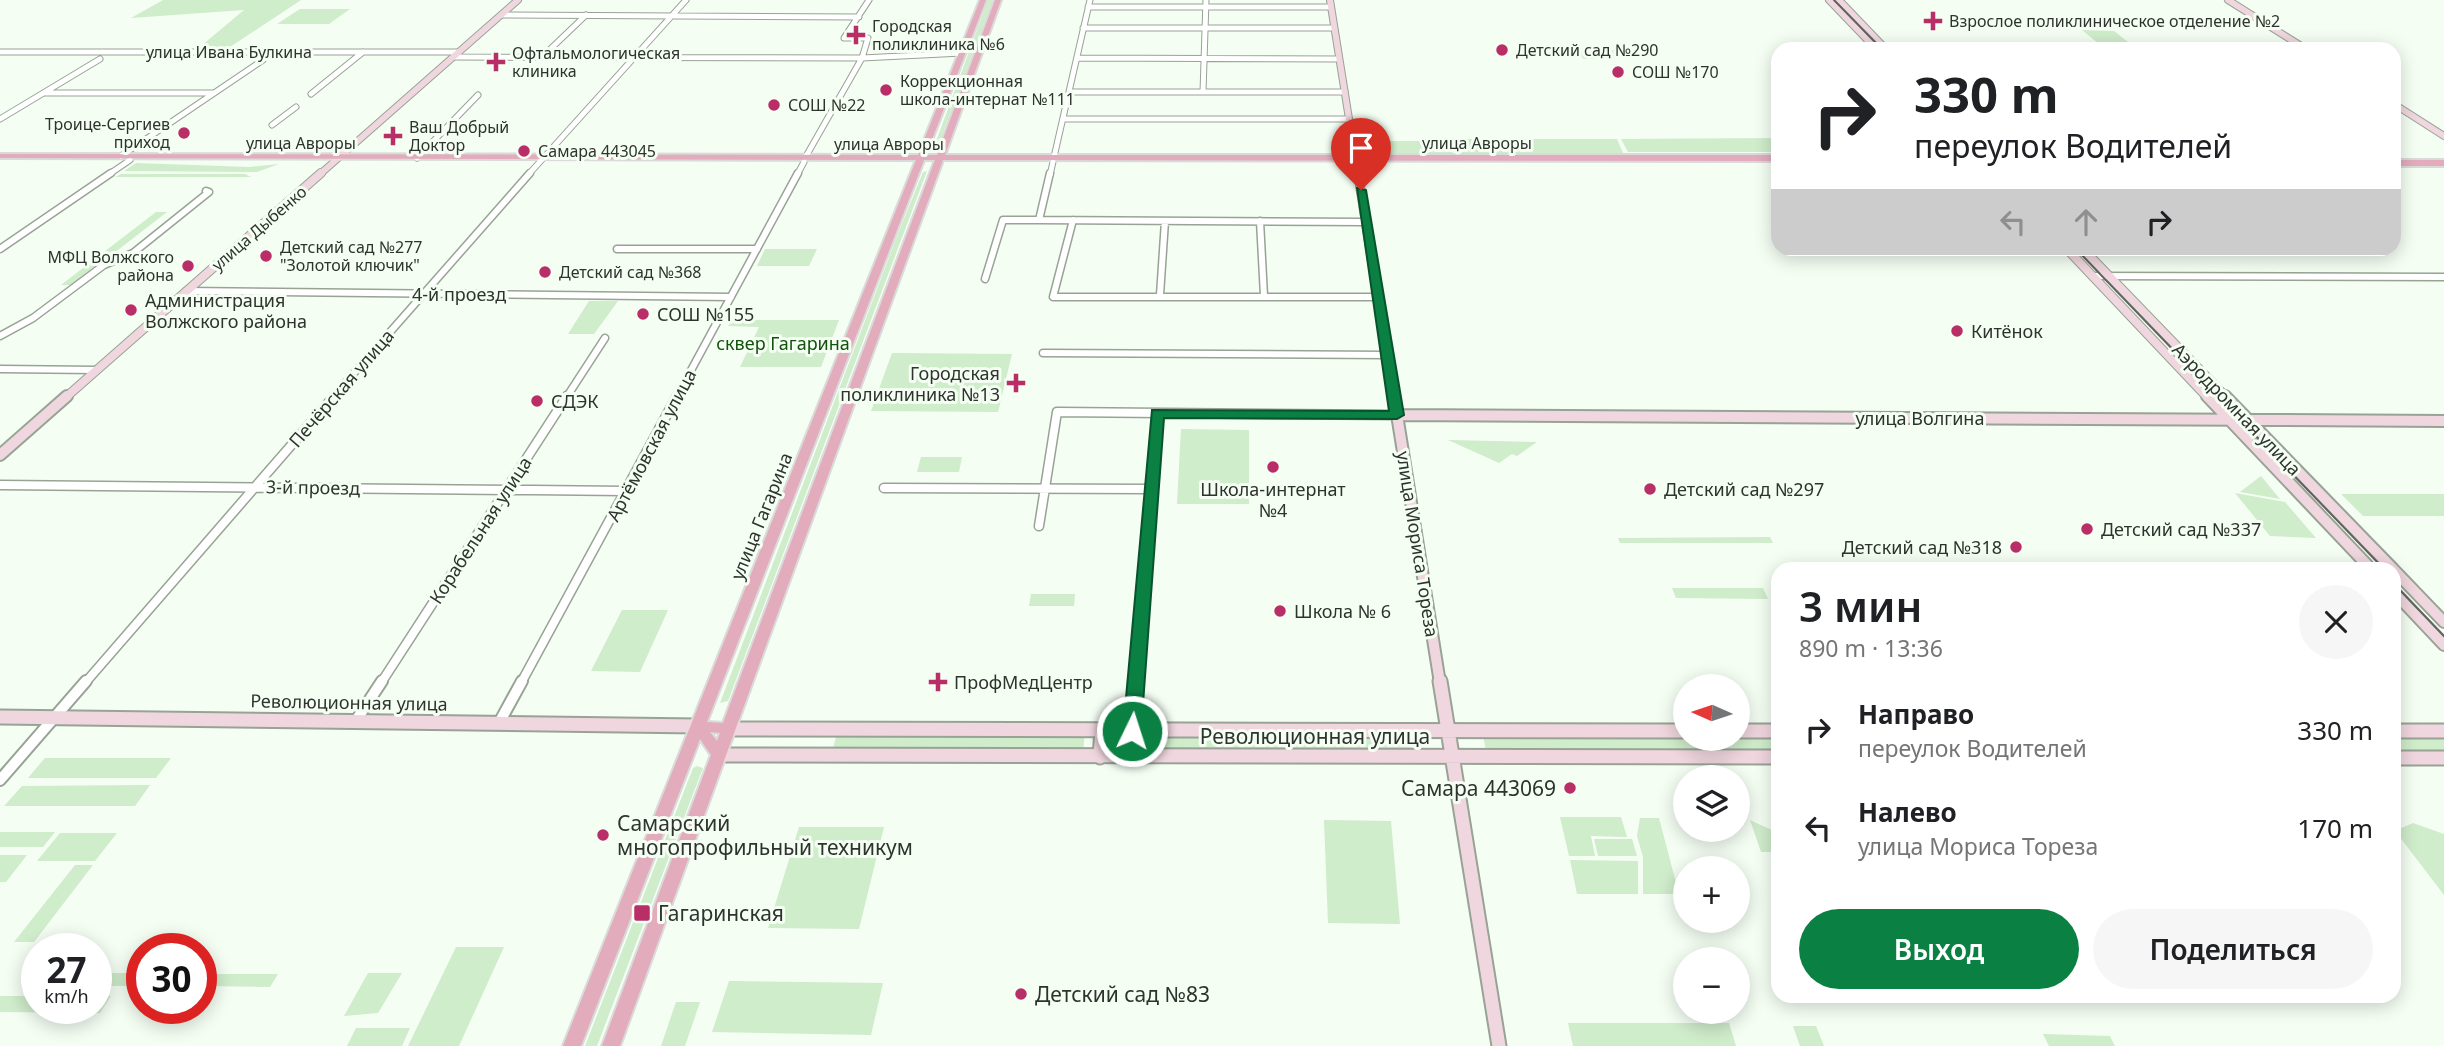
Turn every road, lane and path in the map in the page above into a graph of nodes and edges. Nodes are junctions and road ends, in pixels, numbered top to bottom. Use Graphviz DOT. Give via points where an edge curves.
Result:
graph roads {
  1 [pos="518,0"];
  2 [pos="685,0"];
  3 [pos="869,0"];
  4 [pos="984,0"];
  5 [pos="998,0"];
  6 [pos="1090,0"];
  7 [pos="1829,0"];
  8 [pos="1839,0"];
  9 [pos="2228,0"];
  10 [pos="1206,3"];
  11 [pos="1330,3"];
  12 [pos="1088,7"];
  13 [pos="501,15"];
  14 [pos="586,15"];
  15 [pos="673,16"];
  16 [pos="859,16"];
  17 [pos="1334,27"];
  18 [pos="1083,28"];
  19 [pos="1206,28"];
  20 [pos="1869,42"];
  21 [pos="1879,42"];
  22 [pos="2295,42"];
  23 [pos="0,52"];
  24 [pos="363,52"];
  25 [pos="962,53"];
  26 [pos="456,55"];
  27 [pos="542,57"];
  28 [pos="634,57"];
  29 [pos="863,58"];
  30 [pos="1077,58"];
  31 [pos="1203,58"];
  32 [pos="100,59"];
  33 [pos="1339,59"];
  34 [pos="263,60"];
  35 [pos="1069,92"];
  36 [pos="1203,92"];
  37 [pos="1345,92"];
  38 [pos="44,93"];
  39 [pos="214,93"];
  40 [pos="312,94"];
  41 [pos="478,95"];
  42 [pos="296,107"];
  43 [pos="2401,108"];
  44 [pos="0,119"];
  45 [pos="1063,119"];
  46 [pos="1349,119"];
  47 [pos="272,125"];
  48 [pos="2444,136"];
  49 [pos="0,158"];
  50 [pos="125,158"];
  51 [pos="417,158"];
  52 [pos="338,159"];
  53 [pos="542,159"];
  54 [pos="1053,159"];
  55 [pos="1356,159"];
  56 [pos="922,160"];
  57 [pos="938,160"];
  58 [pos="1771,160"];
  59 [pos="2401,160"];
  60 [pos="2444,160"];
  61 [pos="804,162"];
  62 [pos="206,191"];
  63 [pos="1039,220"];
  64 [pos="1073,220"];
  65 [pos="1165,221"];
  66 [pos="1261,221"];
  67 [pos="1366,222"];
  68 [pos="0,249"];
  69 [pos="617,249"];
  70 [pos="757,249"];
  71 [pos="2073,256"];
  72 [pos="2089,256"];
  73 [pos="2092,276"];
  74 [pos="2108,276"];
  75 [pos="2444,277"];
  76 [pos="985,279"];
  77 [pos="186,292"];
  78 [pos="422,294"];
  79 [pos="1160,295"];
  80 [pos="1264,296"];
  81 [pos="731,297"];
  82 [pos="1378,297"];
  83 [pos="0,335"];
  84 [pos="604,338"];
  85 [pos="1043,353"];
  86 [pos="1387,355"];
  87 [pos="0,369"];
  88 [pos="97,370"];
  89 [pos="1157,413"];
  90 [pos="1397,415"];
  91 [pos="2229,419"];
  92 [pos="2248,420"];
  93 [pos="2444,421"];
  94 [pos="0,455"];
  95 [pos="0,485"];
  96 [pos="257,486"];
  97 [pos="884,488"];
  98 [pos="1045,488"];
  99 [pos="506,489"];
  100 [pos="1151,489"];
  101 [pos="626,491"];
  102 [pos="1039,526"];
  103 [pos="2364,562"];
  104 [pos="2385,562"];
  105 [pos="2401,578"];
  106 [pos="2401,599"];
  107 [pos="2444,622"];
  108 [pos="2444,645"];
  109 [pos="0,717"];
  110 [pos="54,718"];
  111 [pos="355,722"];
  112 [pos="499,723"];
  113 [pos="698,726"];
  114 [pos="729,729"];
  115 [pos="1448,729"];
  116 [pos="1102,731"];
  117 [pos="1132,731"];
  118 [pos="1673,731"];
  119 [pos="1750,731"];
  120 [pos="1771,731"];
  121 [pos="2401,731"];
  122 [pos="2443,732"];
  123 [pos="719,755"];
  124 [pos="1100,757"];
  125 [pos="1452,757"];
  126 [pos="1771,757"];
  127 [pos="2401,758"];
  128 [pos="2444,758"];
  129 [pos="0,780"];
  130 [pos="572,1046"];
  131 [pos="611,1046"];
  132 [pos="1499,1046"];
  1 -- 13 [label="main road, улица Дыбенко"];
  2 -- 15 [label="street, Печёрская улица"];
  3 -- 16 [label="street"];
  4 -- 25 [label="main road, улица Гагарина"];
  5 -- 57 [label="main road"];
  6 -- 12 [label="street"];
  7 -- 20 [label="main road"];
  8 -- 21 [label="main road"];
  9 -- 22 [label="main road"];
  10 -- 11 [label="street"];
  10 -- 12 [label="street"];
  10 -- 19 [label="street"];
  11 -- 17 [label="main road, улица Мориса Тореза"];
  12 -- 18 [label="street"];
  13 -- 14 [label="street"];
  13 -- 26 [label="main road, улица Дыбенко"];
  14 -- 15 [label="street"];
  14 -- 27 [label="street"];
  15 -- 16 [label="street"];
  15 -- 28 [label="street, Печёрская улица"];
  16 -- 29 [label="street" via="844,38 868,38"];
  17 -- 19 [label="street"];
  17 -- 33 [label="main road, улица Мориса Тореза"];
  18 -- 19 [label="street"];
  18 -- 30 [label="street"];
  19 -- 31 [label="street"];
  23 -- 24 [label="street, улица Ивана Булкина"];
  24 -- 26 [label="street, улица Ивана Булкина"];
  24 -- 40 [label="street"];
  25 -- 29 [label="street, улица Ивана Булкина"];
  25 -- 56 [label="main road, улица Гагарина"];
  26 -- 27 [label="street, улица Ивана Булкина"];
  26 -- 52 [label="main road, улица Дыбенко"];
  27 -- 28 [label="street, улица Ивана Булкина"];
  28 -- 29 [label="street, улица Ивана Булкина"];
  28 -- 53 [label="street, Печёрская улица"];
  29 -- 61 [label="street, Артёмовская улица"];
  30 -- 31 [label="street"];
  30 -- 35 [label="street"];
  31 -- 33 [label="street"];
  31 -- 36 [label="street"];
  32 -- 38 [label="street"];
  33 -- 37 [label="main road, улица Мориса Тореза"];
  34 -- 39 [label="street"];
  35 -- 36 [label="street"];
  35 -- 45 [label="street"];
  36 -- 37 [label="street"];
  37 -- 46 [label="main road, улица Мориса Тореза"];
  38 -- 39 [label="street"];
  38 -- 44 [label="street"];
  39 -- 50 [label="street"];
  41 -- 51 [label="street"];
  42 -- 47 [label="street"];
  43 -- 48 [label="main road"];
  45 -- 46 [label="street"];
  45 -- 54 [label="street"];
  46 -- 55 [label="main road, улица Мориса Тореза"];
  49 -- 50 [label="main road, улица Авроры"];
  50 -- 52 [label="main road, улица Авроры"];
  50 -- 68 [label="street"];
  51 -- 52 [label="main road, улица Авроры"];
  51 -- 53 [label="main road, улица Авроры"];
  52 -- 53 [label="main road, улица Авроры"];
  52 -- 77 [label="main road, улица Дыбенко"];
  53 -- 61 [label="main road, улица Авроры"];
  53 -- 78 [label="street, Печёрская улица"];
  54 -- 55 [label="main road, улица Авроры"];
  54 -- 57 [label="main road, улица Авроры"];
  54 -- 63 [label="street"];
  55 -- 58 [label="main road, улица Авроры"];
  55 -- 67 [label="main road, улица Мориса Тореза"];
  56 -- 57 [label="main road, улица Авроры"];
  56 -- 61 [label="main road, улица Авроры"];
  56 -- 113 [label="main road, улица Гагарина"];
  57 -- 114 [label="main road"];
  59 -- 60 [label="main road"];
  61 -- 70 [label="street, Артёмовская улица"];
  62 -- 83 [label="street" via="133,253 104,265 33,318"];
  63 -- 64 [label="street"];
  63 -- 76 [label="street" via="1003,220"];
  64 -- 65 [label="street"];
  64 -- 79 [label="street" via="1053,297"];
  65 -- 66 [label="street"];
  65 -- 79 [label="street"];
  66 -- 67 [label="street"];
  66 -- 80 [label="street"];
  67 -- 82 [label="main road, улица Мориса Тореза"];
  69 -- 70 [label="street"];
  70 -- 81 [label="street, Артёмовская улица"];
  71 -- 73 [label="main road, Аэродромная улица"];
  72 -- 74 [label="main road, Аэродромная улица"];
  73 -- 74 [label="street"];
  73 -- 91 [label="main road, Аэродромная улица"];
  74 -- 75 [label="street"];
  74 -- 92 [label="main road, Аэродромная улица"];
  77 -- 78 [label="street, 4-й проезд"];
  77 -- 88 [label="main road, улица Дыбенко"];
  78 -- 81 [label="street, 4-й проезд"];
  78 -- 96 [label="street, Печёрская улица"];
  79 -- 80 [label="street"];
  80 -- 82 [label="street"];
  81 -- 101 [label="street, Артёмовская улица"];
  82 -- 86 [label="main road, улица Мориса Тореза"];
  84 -- 99 [label="street, Корабельная улица"];
  85 -- 86 [label="street"];
  86 -- 90 [label="main road, улица Мориса Тореза"];
  87 -- 88 [label="street"];
  88 -- 94 [label="main road, улица Дыбенко"];
  89 -- 90 [label="street"];
  89 -- 98 [label="street" via="1057,412"];
  89 -- 100 [label="street"];
  90 -- 91 [label="main road, улица Волгина"];
  90 -- 115 [label="main road, улица Мориса Тореза"];
  91 -- 92 [label="main road, улица Волгина"];
  91 -- 103 [label="main road, Аэродромная улица"];
  92 -- 93 [label="main road, улица Волгина"];
  92 -- 104 [label="main road, Аэродромная улица"];
  95 -- 96 [label="street, 3-й проезд"];
  96 -- 99 [label="street, 3-й проезд"];
  96 -- 110 [label="street, Печёрская улица"];
  97 -- 98 [label="street"];
  98 -- 100 [label="street"];
  98 -- 102 [label="street"];
  99 -- 101 [label="street, 3-й проезд"];
  99 -- 111 [label="street, Корабельная улица"];
  100 -- 117 [label="street"];
  101 -- 112 [label="street, Артёмовская улица"];
  105 -- 107 [label="main road, Аэродромная улица"];
  106 -- 108 [label="main road"];
  109 -- 110 [label="main road, Революционная улица"];
  110 -- 111 [label="main road, Революционная улица"];
  110 -- 129 [label="street, Печёрская улица"];
  111 -- 112 [label="main road, Революционная улица"];
  112 -- 113 [label="main road, Революционная улица"];
  113 -- 114 [label="main road, Революционная улица"];
  113 -- 123 [label="main road"];
  113 -- 130 [label="main road, улица Гагарина"];
  114 -- 116 [label="main road, Революционная улица"];
  114 -- 123 [label="main road"];
  115 -- 117 [label="main road, Революционная улица"];
  115 -- 118 [label="main road, Революционная улица"];
  115 -- 125 [label="main road, улица Мориса Тореза"];
  116 -- 117 [label="main road, Революционная улица"];
  116 -- 124 [label="main road"];
  119 -- 120 [label="main road"];
  121 -- 122 [label="main road"];
  123 -- 124 [label="main road, Революционная улица"];
  123 -- 131 [label="main road"];
  124 -- 125 [label="main road, Революционная улица"];
  125 -- 126 [label="main road, Революционная улица"];
  125 -- 132 [label="main road, улица Мориса Тореза"];
  127 -- 128 [label="main road"];
}
